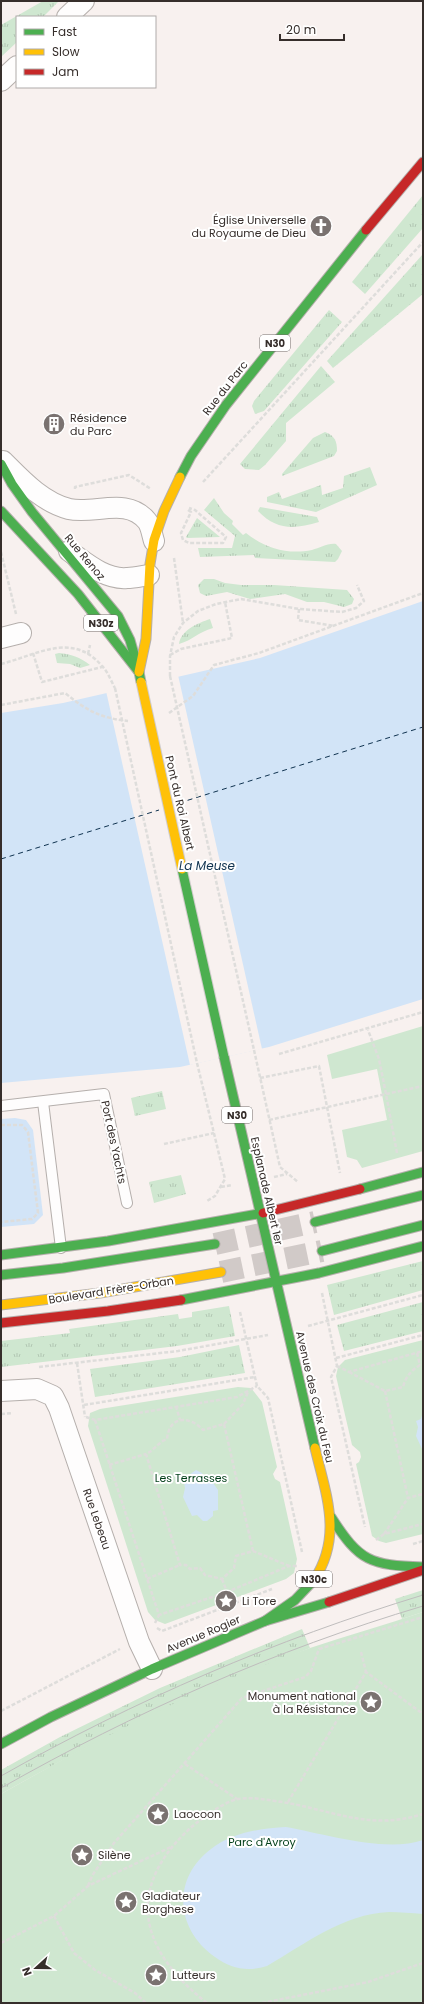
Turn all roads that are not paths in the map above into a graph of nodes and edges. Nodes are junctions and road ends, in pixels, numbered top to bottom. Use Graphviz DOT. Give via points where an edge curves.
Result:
graph roads {
  1 [pos="84,1"];
  2 [pos="68,16"];
  3 [pos="16,67"];
  4 [pos="1,81"];
  5 [pos="423,163"];
  6 [pos="1,459"];
  7 [pos="1,464"];
  8 [pos="1,511"];
  9 [pos="154,541"];
  10 [pos="60,546"];
  11 [pos="149,575"];
  12 [pos="21,633"];
  13 [pos="1,638"];
  14 [pos="138,672"];
  15 [pos="224,1057"];
  16 [pos="43,1102"];
  17 [pos="1,1106"];
  18 [pos="423,1172"];
  19 [pos="423,1195"];
  20 [pos="128,1203"];
  21 [pos="259,1213"];
  22 [pos="315,1222"];
  23 [pos="423,1225"];
  24 [pos="215,1244"];
  25 [pos="423,1246"];
  26 [pos="61,1248"];
  27 [pos="322,1251"];
  28 [pos="1,1254"];
  29 [pos="221,1272"];
  30 [pos="1,1275"];
  31 [pos="276,1282"];
  32 [pos="1,1305"];
  33 [pos="1,1324"];
  34 [pos="1,1391"];
  35 [pos="331,1517"];
  36 [pos="423,1567"];
  37 [pos="423,1570"];
  38 [pos="265,1621"];
  39 [pos="152,1669"];
  40 [pos="1,1744"];
  1 -- 2 [label="street"];
  3 -- 4 [label="street"];
  5 -- 9 [label="main road, Rue du Parc / N30" via="366,229 213,420 187,463"];
  6 -- 9 [label="street" via="46,499 68,509 80,511 112,507 136,512 147,521"];
  7 -- 10 [label="main road, Rue Renoz" via="32,512"];
  8 -- 14 [label="main road, N30z" via="91,609"];
  9 -- 11 [label="main road, Rue du Parc / N30"];
  10 -- 11 [label="street" via="99,572 126,578"];
  10 -- 14 [label="main road, Rue Renoz" via="118,616 130,640"];
  11 -- 14 [label="main road, Rue du Parc / N30" via="146,641"];
  12 -- 13 [label="street"];
  14 -- 15 [label="main road, Pont du Roi Albert / N30, bridge"];
  15 -- 21 [label="main road, Esplanade Albert 1er / N30"];
  16 -- 17 [label="lane, Port des Yachts"];
  16 -- 20 [label="lane, Port des Yachts" via="104,1094"];
  16 -- 26 [label="lane"];
  18 -- 21 [label="main road"];
  19 -- 22 [label="main road"];
  21 -- 26 [label="main road" via="192,1228"];
  21 -- 31 [label="main road, Esplanade Albert 1er"];
  23 -- 27 [label="main road"];
  24 -- 30 [label="main road"];
  25 -- 31 [label="main road"];
  26 -- 28 [label="main road"];
  29 -- 32 [label="main road, Boulevard Frère-Orban" via="100,1293"];
  31 -- 33 [label="main road" via="116,1310"];
  31 -- 35 [label="main road, Avenue des Croix du Feu"];
  34 -- 39 [label="street, Rue Lebeau" via="37,1389 53,1396 139,1642"];
  35 -- 36 [label="main road" via="343,1536 367,1561 385,1566"];
  35 -- 38 [label="main road, N30c" via="329,1542 322,1567 308,1588 292,1604"];
  37 -- 38 [label="main road, Avenue Rogier"];
  38 -- 39 [label="main road, Avenue Rogier"];
  39 -- 40 [label="main road, Avenue Rogier"];
}
